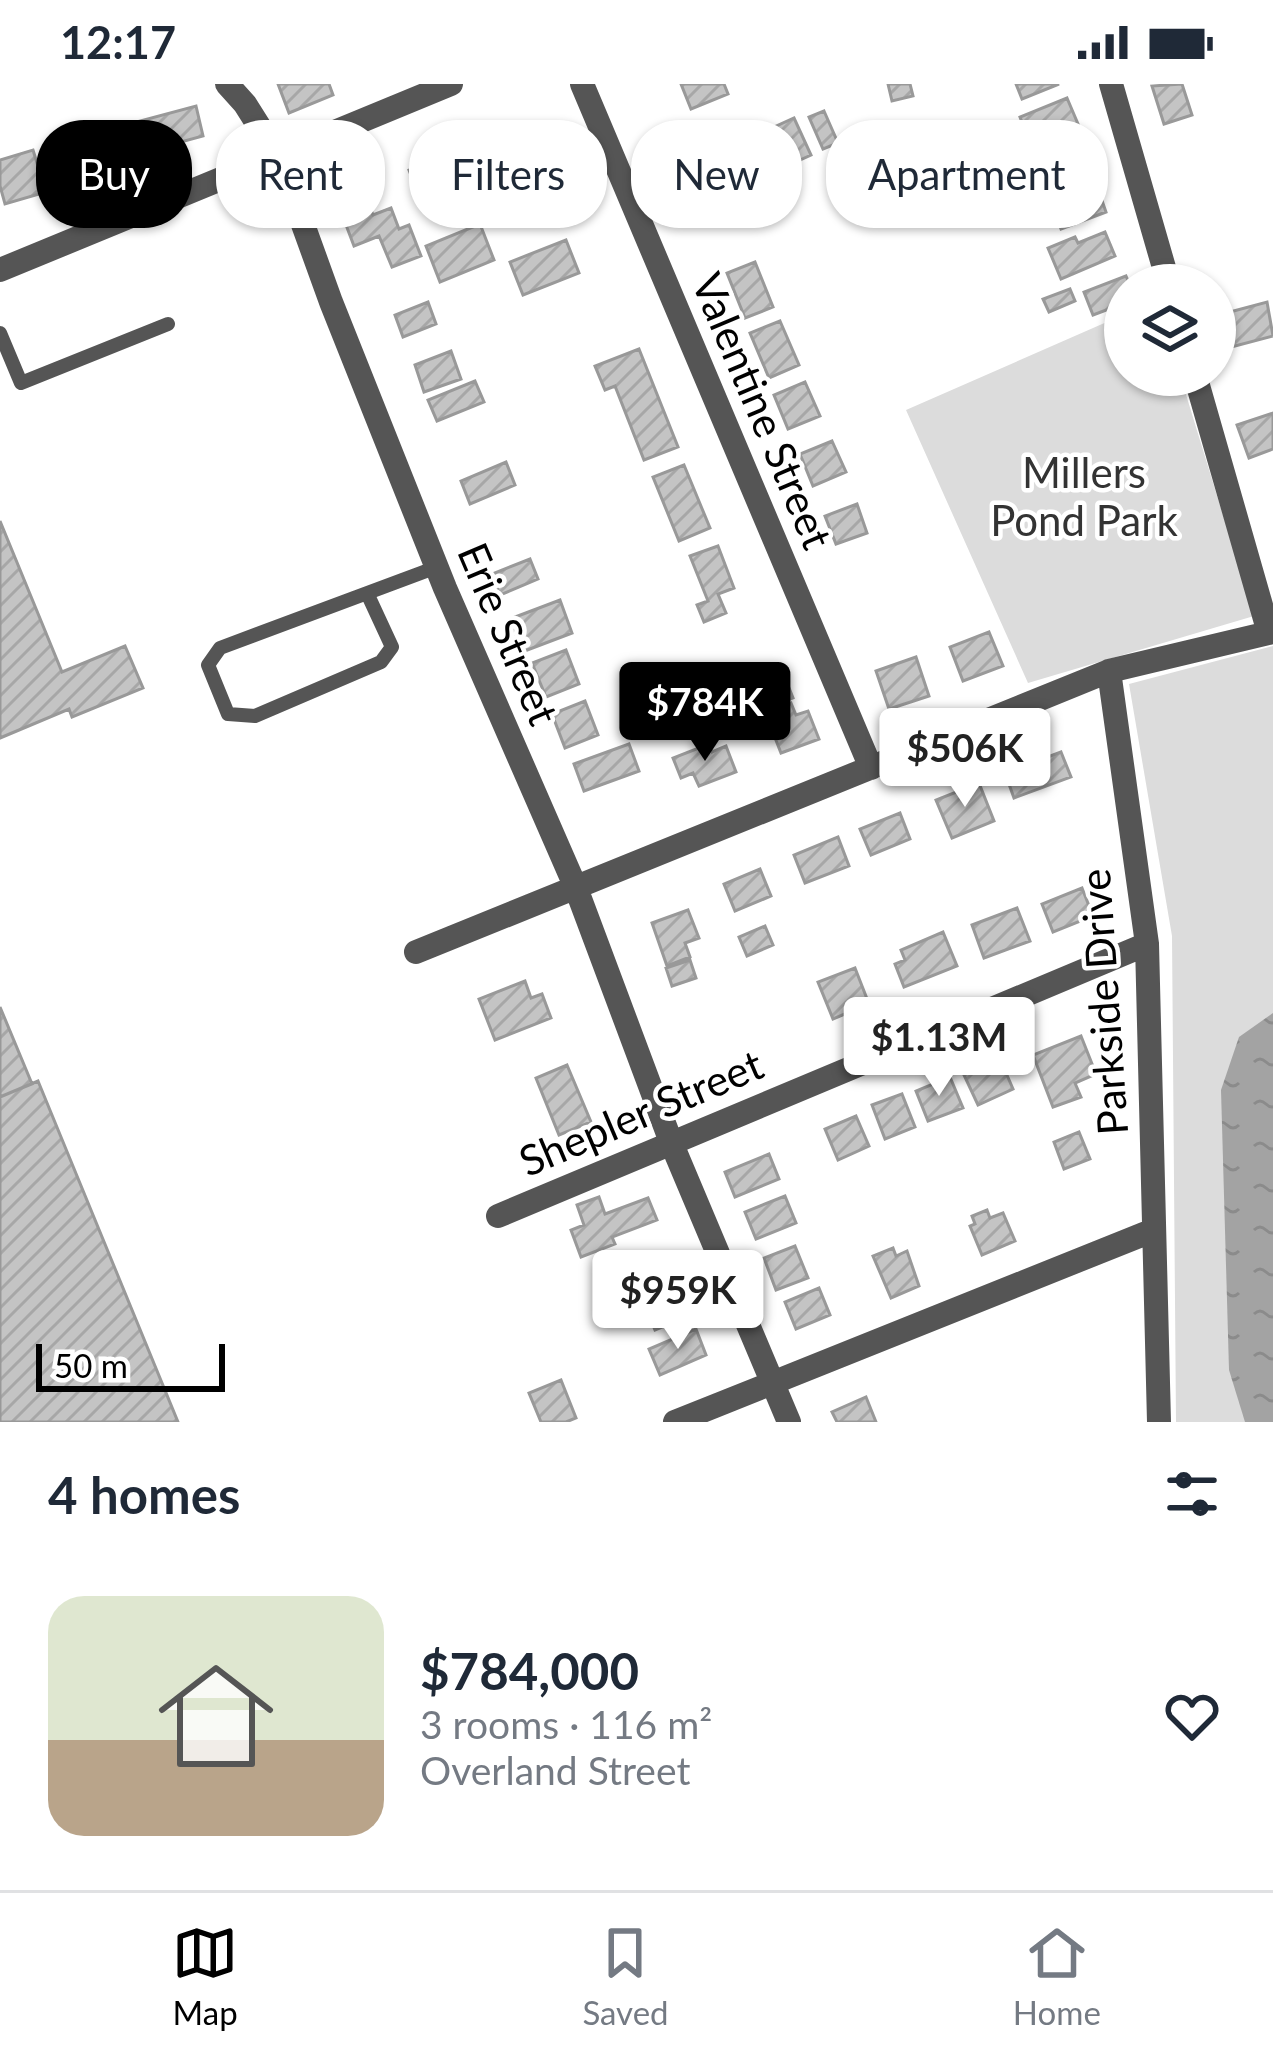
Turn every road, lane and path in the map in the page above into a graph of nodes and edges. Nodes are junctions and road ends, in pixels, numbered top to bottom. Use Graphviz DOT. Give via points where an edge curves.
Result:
graph roads {
  1 [pos="227,84"];
  2 [pos="451,84"];
  3 [pos="582,84"];
  4 [pos="1111,84"];
  5 [pos="255,120"];
  6 [pos="367,120"];
  7 [pos="216,184"];
  8 [pos="304,228"];
  9 [pos="1163,264"];
  10 [pos="0,271"];
  11 [pos="168,324"];
  12 [pos="0,333"];
  13 [pos="1201,396"];
  14 [pos="437,567"];
  15 [pos="367,592"];
  16 [pos="1271,632"];
  17 [pos="1109,671"];
  18 [pos="871,768"];
  19 [pos="576,888"];
  20 [pos="1147,944"];
  21 [pos="416,952"];
  22 [pos="671,1142"];
  23 [pos="498,1216"];
  24 [pos="1154,1230"];
  25 [pos="774,1383"];
  26 [pos="675,1422"];
  27 [pos="789,1422"];
  28 [pos="1159,1422"];
  1 -- 5 [label="street, Erie Street"];
  2 -- 6 [label="street"];
  3 -- 18 [label="street, Valentine Street"];
  4 -- 9 [label="street"];
  7 -- 10 [label="street"];
  8 -- 14 [label="street, Erie Street"];
  11 -- 12 [label="lane" via="21,383"];
  13 -- 16 [label="street"];
  14 -- 15 [label="lane"];
  14 -- 19 [label="street, Erie Street"];
  15 -- 15 [label="lane" via="220,648 208,665 228,714 255,716 381,662 392,647"];
  16 -- 17 [label="street"];
  17 -- 18 [label="street"];
  17 -- 20 [label="street, Parkside Drive"];
  18 -- 19 [label="street"];
  19 -- 21 [label="street"];
  19 -- 22 [label="street, Erie Street"];
  20 -- 22 [label="street, Shepler Street"];
  20 -- 24 [label="street, Parkside Drive"];
  22 -- 23 [label="street, Shepler Street"];
  22 -- 25 [label="street, Erie Street"];
  24 -- 25 [label="street"];
  24 -- 28 [label="street, Parkside Drive"];
  25 -- 26 [label="street"];
  25 -- 27 [label="street, Erie Street"];
}
